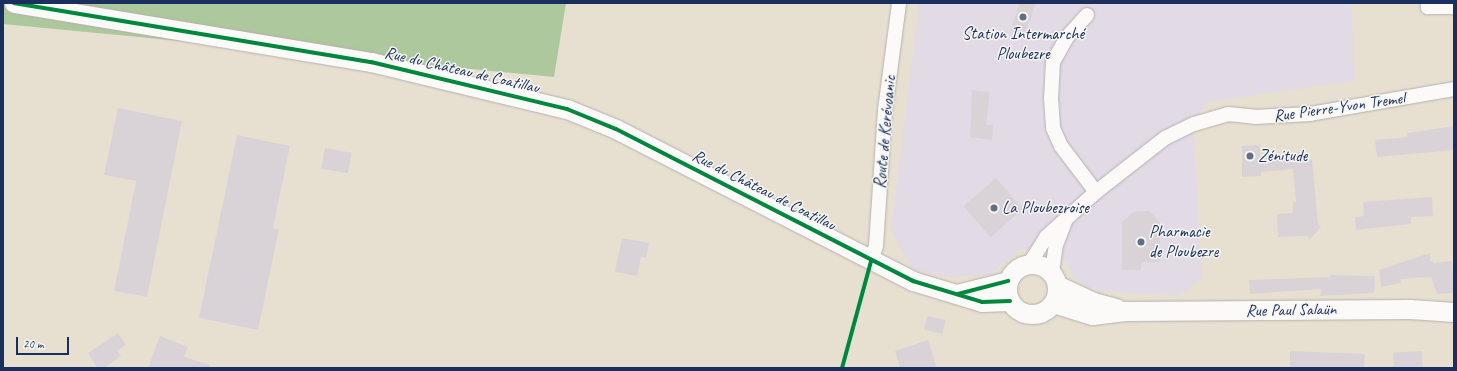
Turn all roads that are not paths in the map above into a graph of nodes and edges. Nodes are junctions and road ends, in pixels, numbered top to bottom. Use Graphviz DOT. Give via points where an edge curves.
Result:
graph roads {
  1 [pos="14,3"];
  2 [pos="899,3"];
  3 [pos="1432,3"];
  4 [pos="1454,7"];
  5 [pos="1087,15"];
  6 [pos="1454,90"];
  7 [pos="1096,192"];
  8 [pos="1065,221"];
  9 [pos="871,261"];
  10 [pos="1030,263"];
  11 [pos="1055,279"];
  12 [pos="1008,281"];
  13 [pos="955,294"];
  14 [pos="1010,302"];
  15 [pos="1053,304"];
  16 [pos="1127,311"];
  17 [pos="1454,312"];
  1 -- 9 [label="main road, Rue du Château de Coatillau" via="372,62 567,109 616,129"];
  2 -- 9 [label="street, Route de Kerévoanic" via="885,110 876,246"];
  3 -- 4 [label="street" via="1428,7"];
  5 -- 7 [label="street" via="1067,37 1053,62 1050,98 1052,128 1061,146"];
  6 -- 7 [label="street, Rue Pierre-Yvon Tremel" via="1297,115 1255,117 1228,114 1194,124 1165,138"];
  7 -- 8 [label="street, Rue Pierre-Yvon Tremel"];
  8 -- 10 [label="street, Rue Pierre-Yvon Tremel" via="1046,237"];
  8 -- 11 [label="street, Rue Pierre-Yvon Tremel" via="1056,245"];
  9 -- 13 [label="main road" via="913,281"];
  10 -- 11 [label="main road" via="1042,265"];
  10 -- 12 [label="main road" via="1013,272"];
  11 -- 15 [label="main road"];
  11 -- 16 [label="main road, Rue Paul Salaün" via="1093,302"];
  12 -- 13 [label="main road"];
  12 -- 14 [label="main road"];
  13 -- 14 [label="main road" via="982,302"];
  14 -- 15 [label="main road" via="1026,313 1045,310"];
  15 -- 16 [label="main road, Rue Paul Salaün" via="1092,315"];
  16 -- 17 [label="main road, Rue Paul Salaün" via="1410,309"];
}
